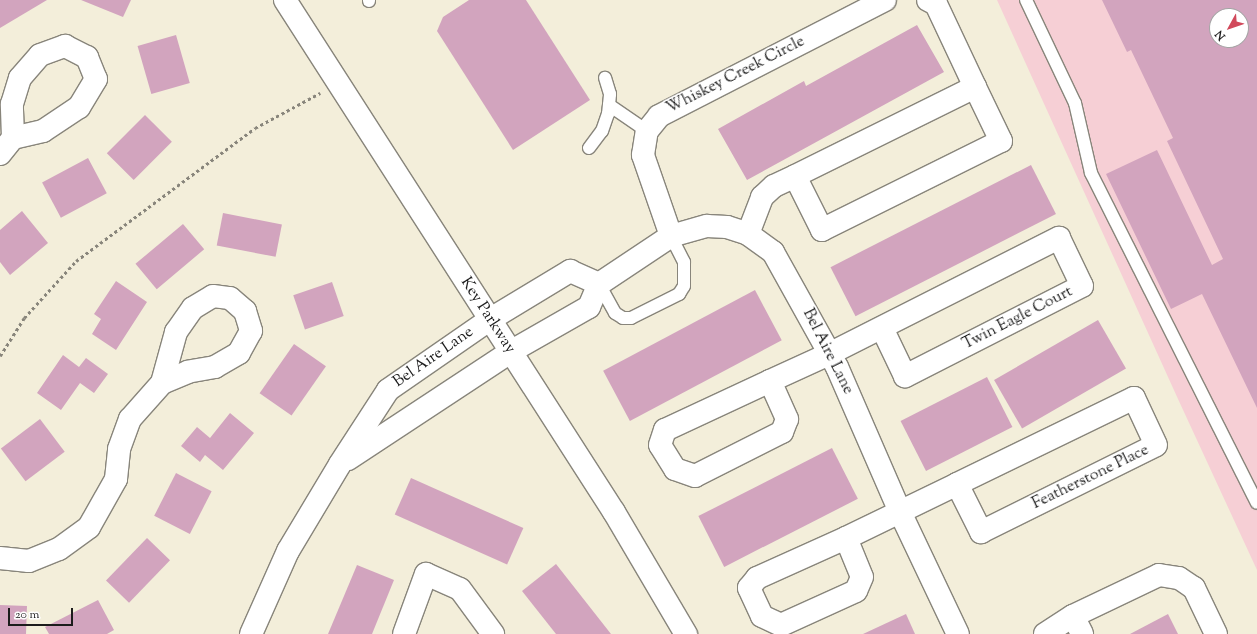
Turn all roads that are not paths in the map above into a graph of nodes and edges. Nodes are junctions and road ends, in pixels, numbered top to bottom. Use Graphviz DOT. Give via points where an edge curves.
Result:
graph roads {
  1 [pos="285,0"];
  2 [pos="885,0"];
  3 [pos="928,0"];
  4 [pos="1026,0"];
  5 [pos="605,78"];
  6 [pos="975,86"];
  7 [pos="609,105"];
  8 [pos="647,131"];
  9 [pos="589,148"];
  10 [pos="795,176"];
  11 [pos="748,234"];
  12 [pos="671,236"];
  13 [pos="599,284"];
  14 [pos="489,320"];
  15 [pos="882,328"];
  16 [pos="510,352"];
  17 [pos="829,354"];
  18 [pos="770,381"];
  19 [pos="162,383"];
  20 [pos="340,464"];
  21 [pos="957,484"];
  22 [pos="1257,503"];
  23 [pos="900,512"];
  24 [pos="846,538"];
  25 [pos="0,558"];
  26 [pos="1078,625"];
  27 [pos="251,634"];
  28 [pos="404,634"];
  29 [pos="493,634"];
  30 [pos="686,634"];
  31 [pos="958,634"];
  32 [pos="1045,634"];
  33 [pos="1216,634"];
  1 -- 14 [label="street, Key Parkway"];
  2 -- 8 [label="street, Whiskey Creek Circle" via="659,116"];
  3 -- 6 [label="street" via="936,4"];
  4 -- 22 [label="lane" via="1075,103 1091,173"];
  5 -- 7 [label="lane" via="610,94"];
  6 -- 10 [label="street"];
  6 -- 10 [label="street" via="1001,141 822,230"];
  7 -- 8 [label="lane"];
  7 -- 9 [label="lane" via="602,131"];
  8 -- 12 [label="street" via="643,155"];
  10 -- 11 [label="street" via="774,186 762,197"];
  11 -- 12 [label="street, Bel Aire Lane" via="727,227 707,226"];
  11 -- 17 [label="street, Bel Aire Lane" via="772,252"];
  12 -- 13 [label="street, Bel Aire Lane"];
  12 -- 13 [label="lane" via="684,262 684,286 679,294 631,318 623,318 615,313"];
  13 -- 14 [label="street, Bel Aire Lane" via="570,271"];
  13 -- 16 [label="street, Bel Aire Lane" via="589,306"];
  14 -- 16 [label="street, Key Parkway"];
  14 -- 20 [label="street, Bel Aire Lane" via="388,390"];
  15 -- 15 [label="street, Twin Eagle Court" via="905,376 1082,286 1059,238"];
  15 -- 17 [label="street, Twin Eagle Court"];
  16 -- 20 [label="street, Bel Aire Lane"];
  16 -- 30 [label="street, Key Parkway" via="614,512"];
  17 -- 18 [label="street, Twin Eagle Court"];
  17 -- 23 [label="street, Bel Aire Lane"];
  18 -- 18 [label="street, Twin Eagle Court" via="665,430 660,445 675,469 695,476 782,432 787,419"];
  19 -- 25 [label="street" via="130,419 119,449 116,479 89,527 59,549 29,561"];
  20 -- 27 [label="street, Bel Aire Lane" via="288,551"];
  21 -- 21 [label="street, Featherstone Place" via="981,532 1156,445 1134,398"];
  21 -- 23 [label="street, Featherstone Place"];
  23 -- 24 [label="street, Featherstone Place"];
  23 -- 31 [label="street, Bel Aire Lane"];
  24 -- 24 [label="street, Featherstone Place" via="757,578 749,588 762,616 781,625 856,591 862,577"];
  26 -- 32 [label="street"];
  26 -- 33 [label="street" via="1159,576 1179,578 1194,588"];
  28 -- 29 [label="street" via="426,574 460,588"];
}
